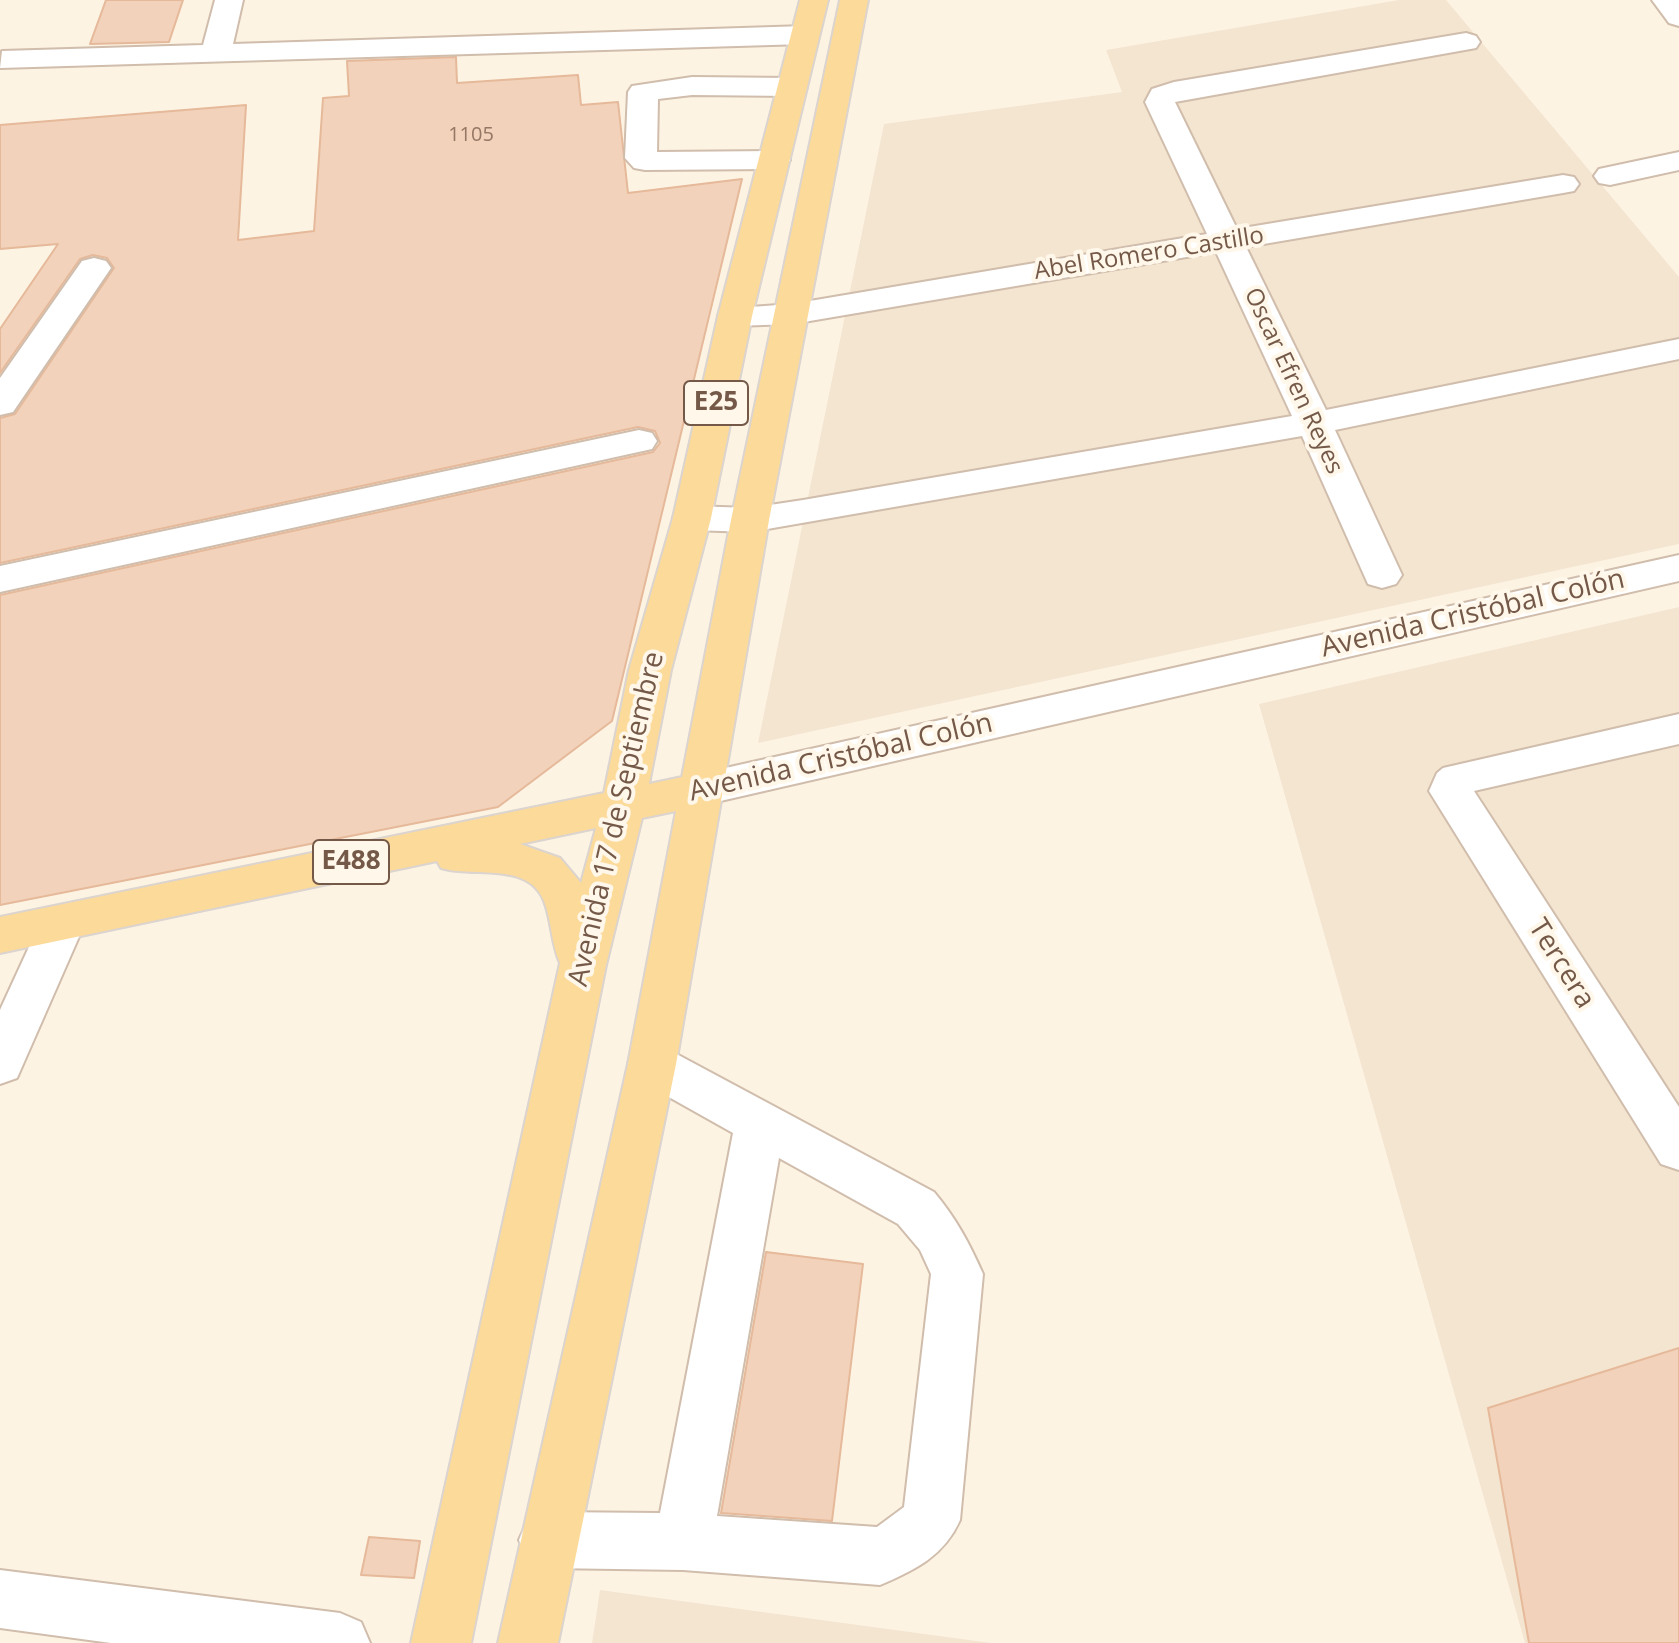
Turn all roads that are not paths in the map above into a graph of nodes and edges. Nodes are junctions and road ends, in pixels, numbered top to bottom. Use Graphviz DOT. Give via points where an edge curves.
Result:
graph roads {
  1 [pos="229,0"];
  2 [pos="814,0"];
  3 [pos="854,0"];
  4 [pos="1666,0"];
  5 [pos="1679,17"];
  6 [pos="805,35"];
  7 [pos="1466,42"];
  8 [pos="216,53"];
  9 [pos="2,60"];
  10 [pos="792,87"];
  11 [pos="774,160"];
  12 [pos="1679,161"];
  13 [pos="1610,176"];
  14 [pos="1563,184"];
  15 [pos="1228,242"];
  16 [pos="94,268"];
  17 [pos="792,314"];
  18 [pos="735,316"];
  19 [pos="1679,349"];
  20 [pos="0,404"];
  21 [pos="1314,423"];
  22 [pos="639,441"];
  23 [pos="692,518"];
  24 [pos="750,520"];
  25 [pos="1679,568"];
  26 [pos="1382,575"];
  27 [pos="0,579"];
  28 [pos="1679,729"];
  29 [pos="703,789"];
  30 [pos="623,806"];
  31 [pos="319,869"];
  32 [pos="62,923"];
  33 [pos="0,935"];
  34 [pos="583,965"];
  35 [pos="0,1064"];
  36 [pos="652,1064"];
  37 [pos="760,1123"];
  38 [pos="1679,1149"];
  39 [pos="548,1540"];
  40 [pos="683,1542"];
  41 [pos="0,1599"];
  42 [pos="340,1643"];
  43 [pos="441,1643"];
  44 [pos="528,1643"];
  1 -- 8 [label="street"];
  2 -- 6 [label="main road, Avenida 17 de Septiembre / E25"];
  3 -- 17 [label="main road, E25"];
  4 -- 5 [label="street"];
  6 -- 8 [label="street"];
  6 -- 10 [label="main road, Avenida 17 de Septiembre / E25"];
  7 -- 15 [label="street, Oscar Efren Reyes" via="1163,95 1160,102"];
  8 -- 9 [label="street"];
  10 -- 11 [label="main road, Avenida 17 de Septiembre / E25"];
  10 -- 11 [label="street" via="692,86 643,92 645,161"];
  11 -- 18 [label="main road, Avenida 17 de Septiembre / E25"];
  12 -- 13 [label="street"];
  14 -- 15 [label="street, Abel Romero Castillo"];
  15 -- 17 [label="street, Abel Romero Castillo"];
  15 -- 21 [label="street, Oscar Efren Reyes"];
  16 -- 20 [label="street"];
  17 -- 18 [label="street, Abel Romero Castillo"];
  17 -- 24 [label="main road, E25"];
  18 -- 23 [label="main road, Avenida 17 de Septiembre / E25"];
  19 -- 21 [label="street"];
  21 -- 24 [label="street"];
  21 -- 26 [label="street, Oscar Efren Reyes"];
  22 -- 27 [label="street"];
  23 -- 24 [label="street"];
  23 -- 30 [label="main road, Avenida 17 de Septiembre / E25" via="650,670"];
  24 -- 29 [label="main road, E25"];
  25 -- 29 [label="street, Avenida Cristóbal Colón"];
  28 -- 38 [label="street, Tercera" via="1458,779 1451,791"];
  29 -- 30 [label="main road, Avenida Cristóbal Colón / E488"];
  29 -- 36 [label="main road, E25"];
  30 -- 31 [label="main road, Avenida Cristóbal Colón / E488"];
  30 -- 34 [label="main road, Avenida 17 de Septiembre / E25"];
  31 -- 32 [label="main road, Avenida Cristóbal Colón / E488"];
  31 -- 34 [label="main road" via="466,855 517,859 551,874 567,899"];
  32 -- 33 [label="main road, Avenida Cristóbal Colón / E488"];
  32 -- 35 [label="street"];
  34 -- 43 [label="main road, Avenida 17 de Septiembre / E25"];
  36 -- 37 [label="street"];
  36 -- 39 [label="main road, E25"];
  37 -- 40 [label="street"];
  37 -- 40 [label="street" via="916,1208 939,1235 957,1274 931,1520 908,1542 880,1556"];
  39 -- 40 [label="street"];
  39 -- 44 [label="main road, E25"];
  41 -- 42 [label="street"];
}
